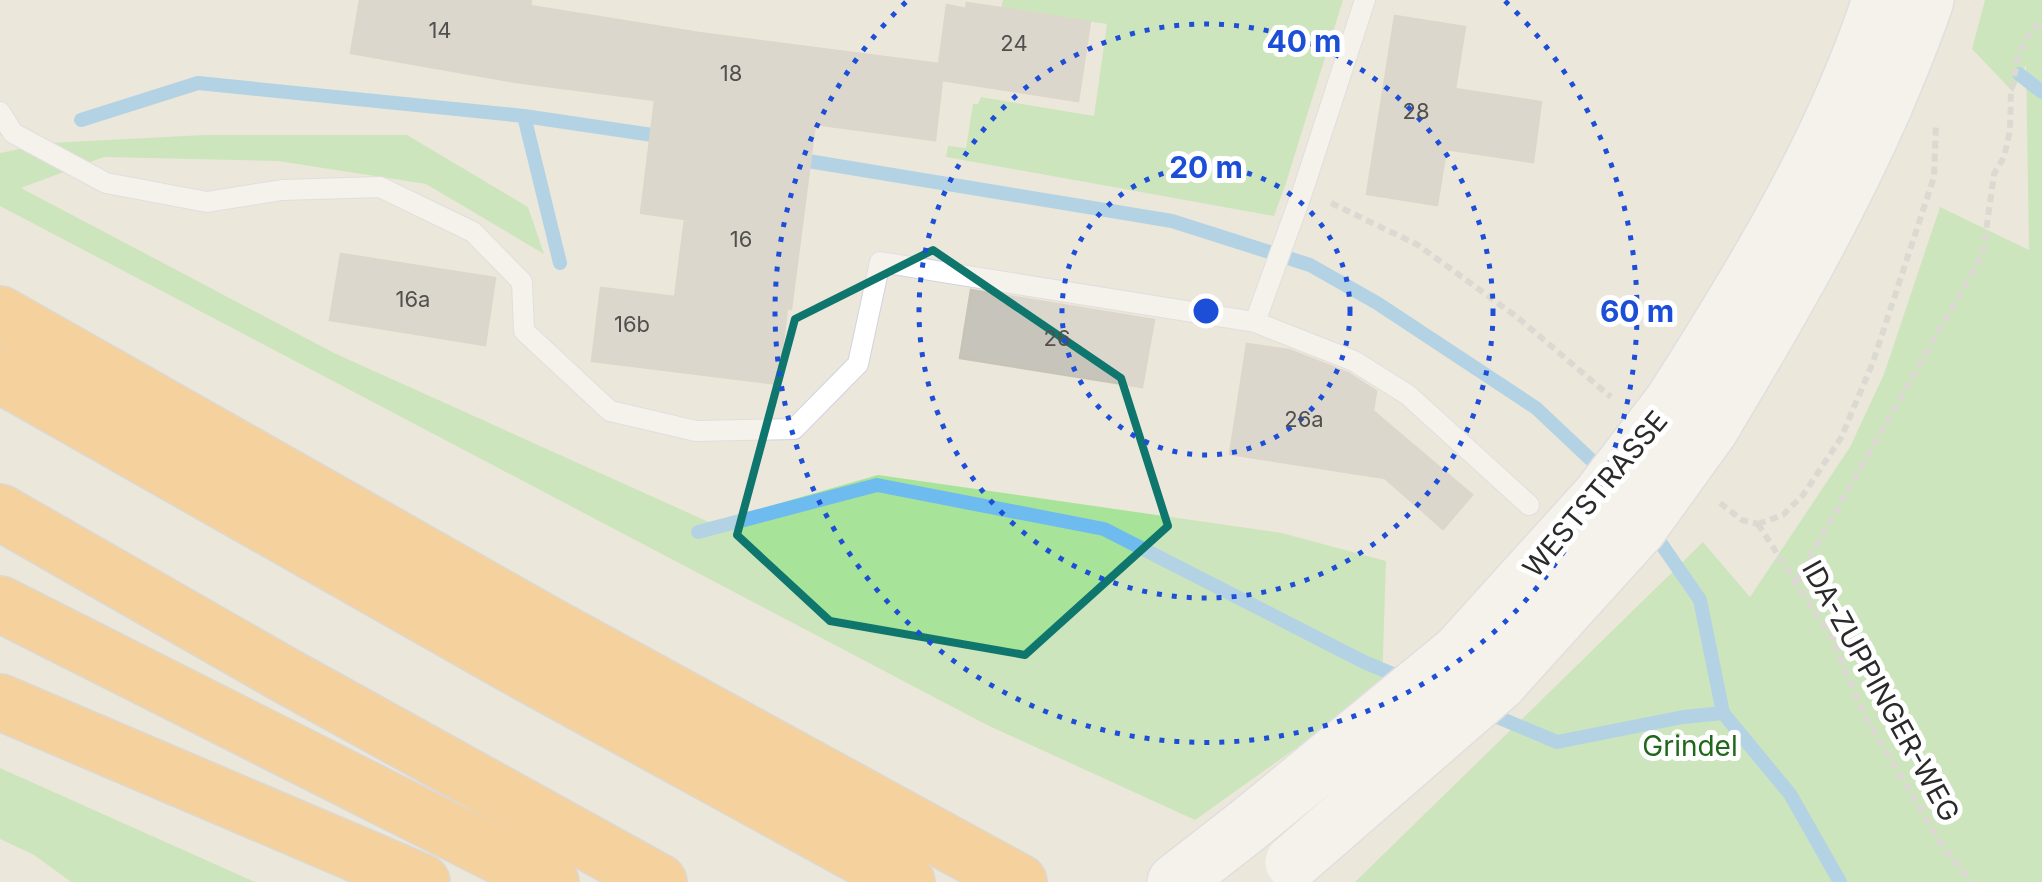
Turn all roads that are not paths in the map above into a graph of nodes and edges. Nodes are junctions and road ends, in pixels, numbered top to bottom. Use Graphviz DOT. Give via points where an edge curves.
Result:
graph roads {
  1 [pos="1365,0"];
  2 [pos="1880,0"];
  3 [pos="1926,0"];
  4 [pos="0,112"];
  5 [pos="0,314"];
  6 [pos="1257,316"];
  7 [pos="0,375"];
  8 [pos="1668,414"];
  9 [pos="1530,505"];
  10 [pos="0,512"];
  11 [pos="0,604"];
  12 [pos="0,702"];
  13 [pos="422,882"];
  14 [pos="551,882"];
  15 [pos="659,882"];
  16 [pos="907,882"];
  17 [pos="1019,882"];
  18 [pos="1175,882"];
  19 [pos="1267,882"];
  1 -- 6 [label="lane"];
  2 -- 8 [label="main road, WESTSTRASSE" via="1818,152"];
  3 -- 8 [label="main road, WESTSTRASSE" via="1858,165 1781,311"];
  4 -- 6 [label="lane" via="13,133 106,183 207,202 282,190 380,186 473,232 522,282 524,331 610,411 696,431 794,428 858,364 880,262"];
  5 -- 17 [label="highway"];
  6 -- 9 [label="lane" via="1354,360 1408,395"];
  7 -- 16 [label="highway"];
  8 -- 18 [label="main road, WESTSTRASSE, bridge" via="1458,652"];
  8 -- 19 [label="main road, WESTSTRASSE, bridge" via="1640,526 1499,683"];
  10 -- 15 [label="highway"];
  11 -- 14 [label="highway"];
  12 -- 13 [label="highway"];
}
